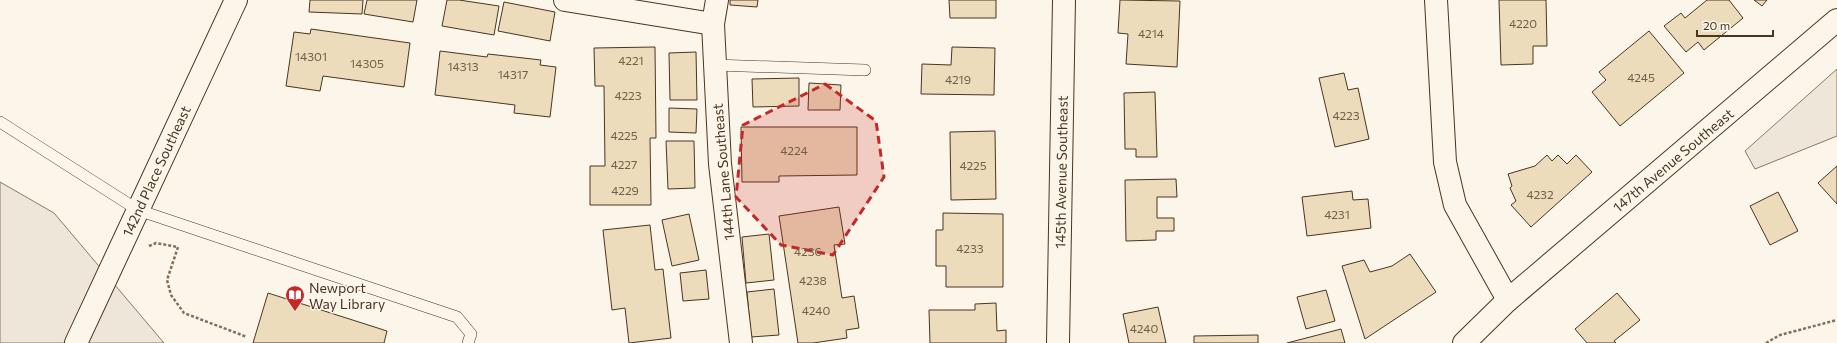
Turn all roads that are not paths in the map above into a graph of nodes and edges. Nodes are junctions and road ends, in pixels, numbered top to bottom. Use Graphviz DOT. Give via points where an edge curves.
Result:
graph roads {
  1 [pos="236,0"];
  2 [pos="565,0"];
  3 [pos="717,0"];
  4 [pos="1064,0"];
  5 [pos="1436,0"];
  6 [pos="1837,20"];
  7 [pos="713,24"];
  8 [pos="715,65"];
  9 [pos="865,70"];
  10 [pos="0,122"];
  11 [pos="138,210"];
  12 [pos="1508,300"];
  13 [pos="76,343"];
  14 [pos="468,343"];
  15 [pos="741,343"];
  16 [pos="1058,343"];
  17 [pos="1464,343"];
  1 -- 11 [label="street, 142nd Place Southeast"];
  2 -- 7 [label="street"];
  3 -- 7 [label="street, 144th Lane Southeast"];
  4 -- 16 [label="street, 145th Avenue Southeast"];
  5 -- 12 [label="street" via="1445,162 1455,205"];
  6 -- 12 [label="street, 147th Avenue Southeast"];
  7 -- 8 [label="street, 144th Lane Southeast"];
  8 -- 9 [label="lane"];
  8 -- 15 [label="street, 144th Lane Southeast" via="720,164"];
  10 -- 11 [label="lane"];
  11 -- 13 [label="street, 142nd Place Southeast"];
  11 -- 14 [label="lane" via="456,317 471,334"];
  12 -- 17 [label="street, 147th Avenue Southeast"];
}
